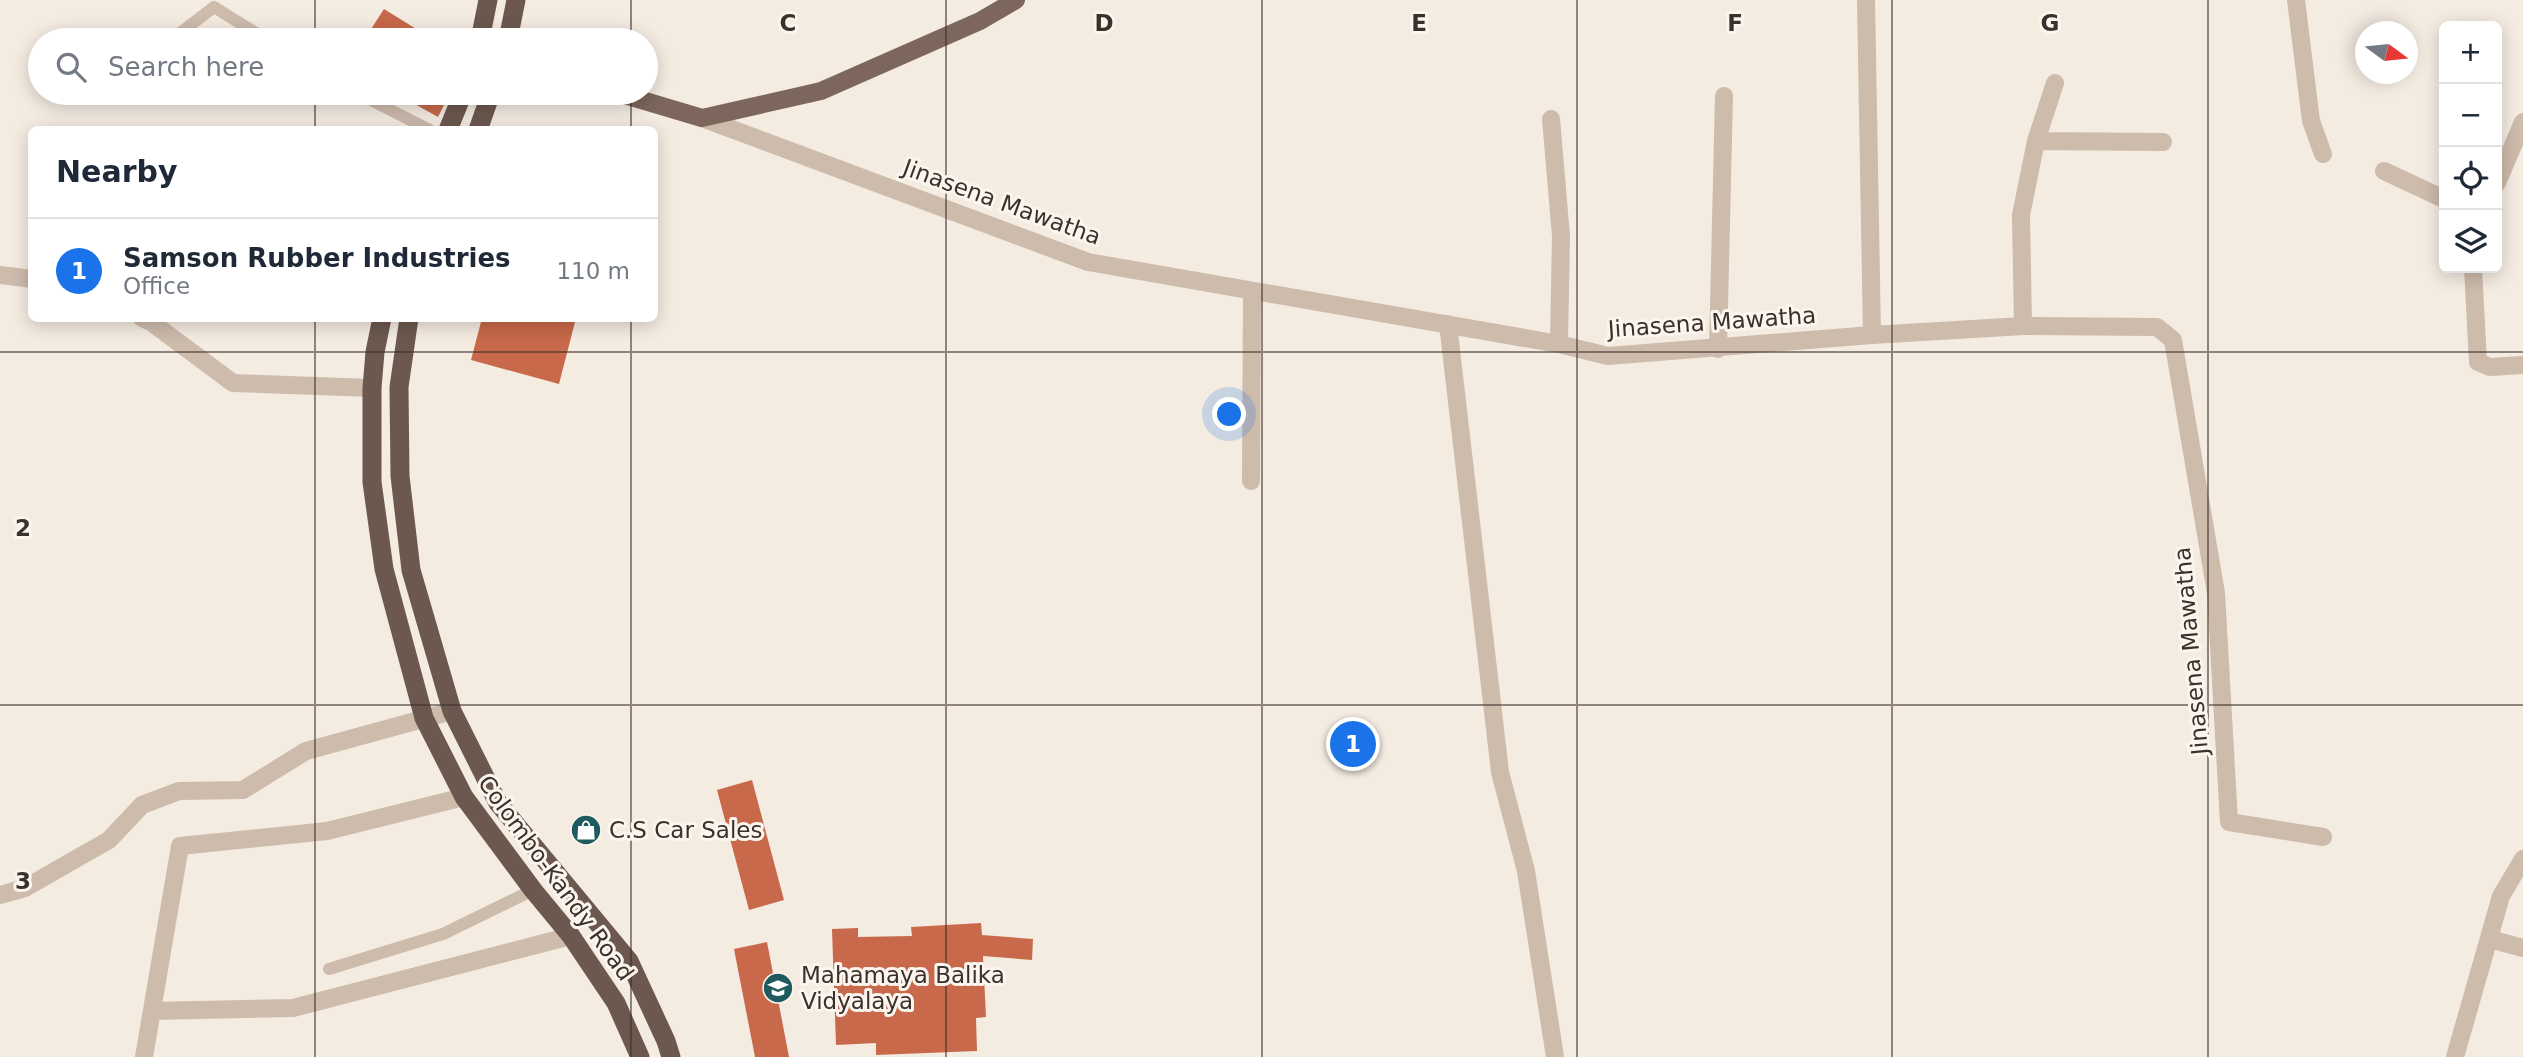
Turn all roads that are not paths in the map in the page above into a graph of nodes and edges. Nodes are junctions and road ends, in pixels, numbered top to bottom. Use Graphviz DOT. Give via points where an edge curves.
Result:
graph roads {
  1 [pos="488,0"];
  2 [pos="516,0"];
  3 [pos="1016,0"];
  4 [pos="1866,0"];
  5 [pos="2295,0"];
  6 [pos="186,28"];
  7 [pos="248,28"];
  8 [pos="482,28"];
  9 [pos="510,28"];
  10 [pos="2055,83"];
  11 [pos="1724,96"];
  12 [pos="381,105"];
  13 [pos="458,105"];
  14 [pos="487,105"];
  15 [pos="658,105"];
  16 [pos="702,118"];
  17 [pos="1551,119"];
  18 [pos="2523,122"];
  19 [pos="422,126"];
  20 [pos="450,126"];
  21 [pos="479,126"];
  22 [pos="2036,141"];
  23 [pos="2162,142"];
  24 [pos="2323,154"];
  25 [pos="2384,171"];
  26 [pos="2502,171"];
  27 [pos="2439,197"];
  28 [pos="2473,273"];
  29 [pos="0,275"];
  30 [pos="28,278"];
  31 [pos="1252,292"];
  32 [pos="149,322"];
  33 [pos="381,322"];
  34 [pos="408,322"];
  35 [pos="1448,324"];
  36 [pos="2023,326"];
  37 [pos="1872,335"];
  38 [pos="1559,344"];
  39 [pos="1718,349"];
  40 [pos="2523,365"];
  41 [pos="372,388"];
  42 [pos="1251,481"];
  43 [pos="452,711"];
  44 [pos="424,718"];
  45 [pos="464,797"];
  46 [pos="2323,838"];
  47 [pos="2522,864"];
  48 [pos="533,890"];
  49 [pos="0,895"];
  50 [pos="572,936"];
  51 [pos="2490,939"];
  52 [pos="2523,948"];
  53 [pos="329,969"];
  54 [pos="152,1011"];
  55 [pos="144,1057"];
  56 [pos="640,1057"];
  57 [pos="671,1057"];
  58 [pos="1555,1057"];
  59 [pos="2455,1057"];
  1 -- 8 [label="highway"];
  2 -- 9 [label="highway"];
  3 -- 16 [label="main road" via="821,91"];
  4 -- 37 [label="street"];
  5 -- 24 [label="street" via="2311,121"];
  6 -- 7 [label="lane" via="214,6"];
  10 -- 22 [label="street"];
  11 -- 39 [label="street"];
  12 -- 19 [label="lane"];
  13 -- 20 [label="highway"];
  14 -- 21 [label="highway"];
  15 -- 16 [label="main road"];
  16 -- 31 [label="street, Jinasena Mawatha" via="1088,262"];
  17 -- 38 [label="street" via="1561,236"];
  18 -- 26 [label="street"];
  22 -- 23 [label="street"];
  22 -- 36 [label="street" via="2021,215"];
  25 -- 27 [label="street"];
  28 -- 40 [label="street" via="2478,362 2490,367"];
  29 -- 30 [label="street"];
  31 -- 35 [label="street, Jinasena Mawatha"];
  31 -- 42 [label="street"];
  32 -- 41 [label="street" via="233,383"];
  33 -- 41 [label="highway, Colombo-Kandy Road"];
  34 -- 43 [label="highway, Colombo-Kandy Road" via="399,387 401,487 411,569"];
  35 -- 38 [label="street, Jinasena Mawatha"];
  35 -- 58 [label="street" via="1500,772 1526,871"];
  36 -- 37 [label="street, Jinasena Mawatha"];
  36 -- 46 [label="street, Jinasena Mawatha" via="2157,327 2173,340 2216,593 2229,822"];
  37 -- 39 [label="street, Jinasena Mawatha"];
  38 -- 39 [label="street, Jinasena Mawatha" via="1608,356"];
  41 -- 44 [label="highway, Colombo-Kandy Road" via="372,482 384,569"];
  43 -- 44 [label="street"];
  43 -- 57 [label="highway, Colombo-Kandy Road" via="499,803 629,961"];
  44 -- 45 [label="highway, Colombo-Kandy Road"];
  44 -- 49 [label="street" via="306,751 243,790 179,790 154,800 109,840 25,888"];
  45 -- 48 [label="highway, Colombo-Kandy Road"];
  45 -- 54 [label="street" via="327,831 180,846"];
  47 -- 51 [label="street" via="2501,896"];
  48 -- 50 [label="highway, Colombo-Kandy Road"];
  48 -- 53 [label="lane" via="443,934"];
  50 -- 54 [label="street" via="293,1008"];
  50 -- 56 [label="highway, Colombo-Kandy Road" via="616,1003"];
  51 -- 52 [label="street"];
  51 -- 59 [label="street"];
  54 -- 55 [label="street"];
}
